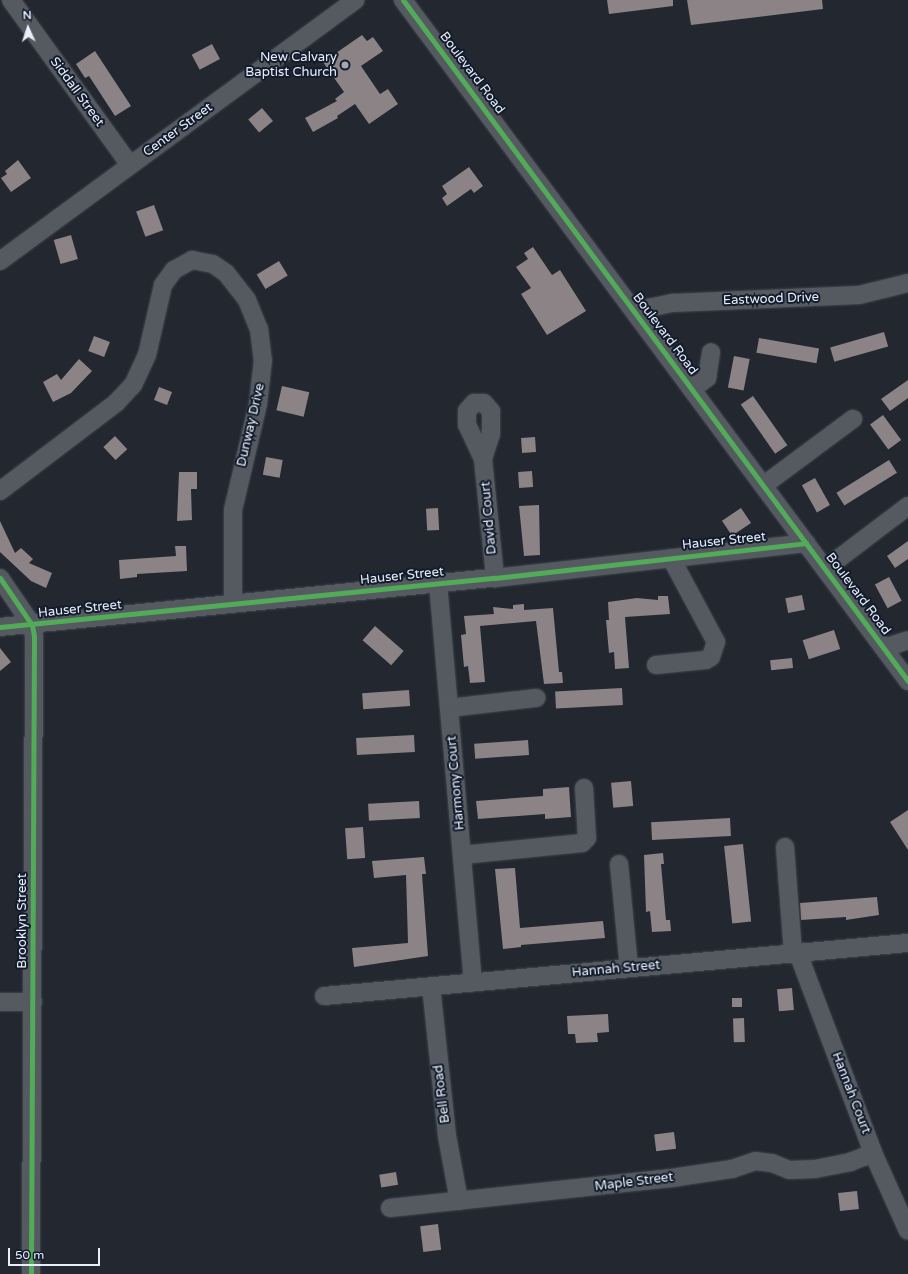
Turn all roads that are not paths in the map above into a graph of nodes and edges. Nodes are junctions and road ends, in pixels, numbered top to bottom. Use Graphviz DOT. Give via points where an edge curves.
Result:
graph roads {
  1 [pos="11,0"];
  2 [pos="355,0"];
  3 [pos="403,0"];
  4 [pos="130,165"];
  5 [pos="0,261"];
  6 [pos="908,283"];
  7 [pos="634,311"];
  8 [pos="711,352"];
  9 [pos="692,389"];
  10 [pos="853,419"];
  11 [pos="484,459"];
  12 [pos="764,486"];
  13 [pos="0,491"];
  14 [pos="908,506"];
  15 [pos="806,543"];
  16 [pos="671,558"];
  17 [pos="825,569"];
  18 [pos="0,578"];
  19 [pos="495,578"];
  20 [pos="438,583"];
  21 [pos="233,604"];
  22 [pos="32,625"];
  23 [pos="0,627"];
  24 [pos="908,640"];
  25 [pos="884,648"];
  26 [pos="656,665"];
  27 [pos="908,680"];
  28 [pos="536,698"];
  29 [pos="449,708"];
  30 [pos="584,788"];
  31 [pos="785,847"];
  32 [pos="462,855"];
  33 [pos="619,864"];
  34 [pos="908,943"];
  35 [pos="796,953"];
  36 [pos="629,968"];
  37 [pos="473,982"];
  38 [pos="431,986"];
  39 [pos="324,996"];
  40 [pos="0,1002"];
  41 [pos="32,1002"];
  42 [pos="873,1153"];
  43 [pos="459,1201"];
  44 [pos="390,1208"];
  45 [pos="908,1231"];
  46 [pos="31,1274"];
  1 -- 4 [label="street, Siddall Street"];
  2 -- 4 [label="street, Center Street"];
  3 -- 7 [label="street, Boulevard Road"];
  4 -- 5 [label="street, Center Street"];
  6 -- 7 [label="street, Eastwood Drive" via="859,295 673,303"];
  7 -- 9 [label="street, Boulevard Road"];
  8 -- 9 [label="street" via="707,378"];
  9 -- 12 [label="street, Boulevard Road"];
  10 -- 12 [label="street"];
  11 -- 19 [label="street, David Court"];
  12 -- 15 [label="street, Boulevard Road"];
  13 -- 21 [label="street, Dunway Drive" via="95,419 130,388 147,354 163,285 174,270 192,260 213,264 226,273 247,300 259,329 263,360 258,404 233,510"];
  14 -- 17 [label="street"];
  15 -- 16 [label="street, Hauser Street"];
  15 -- 17 [label="street, Boulevard Road"];
  16 -- 19 [label="street, Hauser Street"];
  16 -- 26 [label="street" via="716,642 711,657 706,660"];
  17 -- 25 [label="street, Boulevard Road"];
  18 -- 22 [label="street, Brooklyn Street"];
  19 -- 20 [label="street, Hauser Street"];
  20 -- 21 [label="street, Hauser Street"];
  20 -- 29 [label="street, Harmony Court"];
  21 -- 22 [label="street, Hauser Street"];
  22 -- 23 [label="street, Hauser Street"];
  22 -- 41 [label="street, Brooklyn Street"];
  24 -- 25 [label="street"];
  25 -- 27 [label="street, Boulevard Road"];
  28 -- 29 [label="street"];
  29 -- 32 [label="street, Harmony Court"];
  30 -- 32 [label="street" via="587,838 582,843"];
  31 -- 35 [label="street, Hannah Court"];
  32 -- 37 [label="street, Harmony Court"];
  33 -- 36 [label="street"];
  34 -- 35 [label="street, Hannah Street"];
  35 -- 36 [label="street, Hannah Street"];
  35 -- 42 [label="street, Hannah Court"];
  36 -- 37 [label="street, Hannah Street"];
  37 -- 38 [label="street, Hannah Street"];
  38 -- 39 [label="street, Hannah Street"];
  38 -- 43 [label="street, Bell Road" via="447,1136"];
  40 -- 41 [label="street"];
  41 -- 46 [label="street, Brooklyn Street"];
  42 -- 43 [label="street, Maple Street" via="850,1162 814,1168 789,1170 760,1161 678,1177"];
  42 -- 45 [label="street, Hannah Court"];
  43 -- 44 [label="street, Maple Street"];
}
